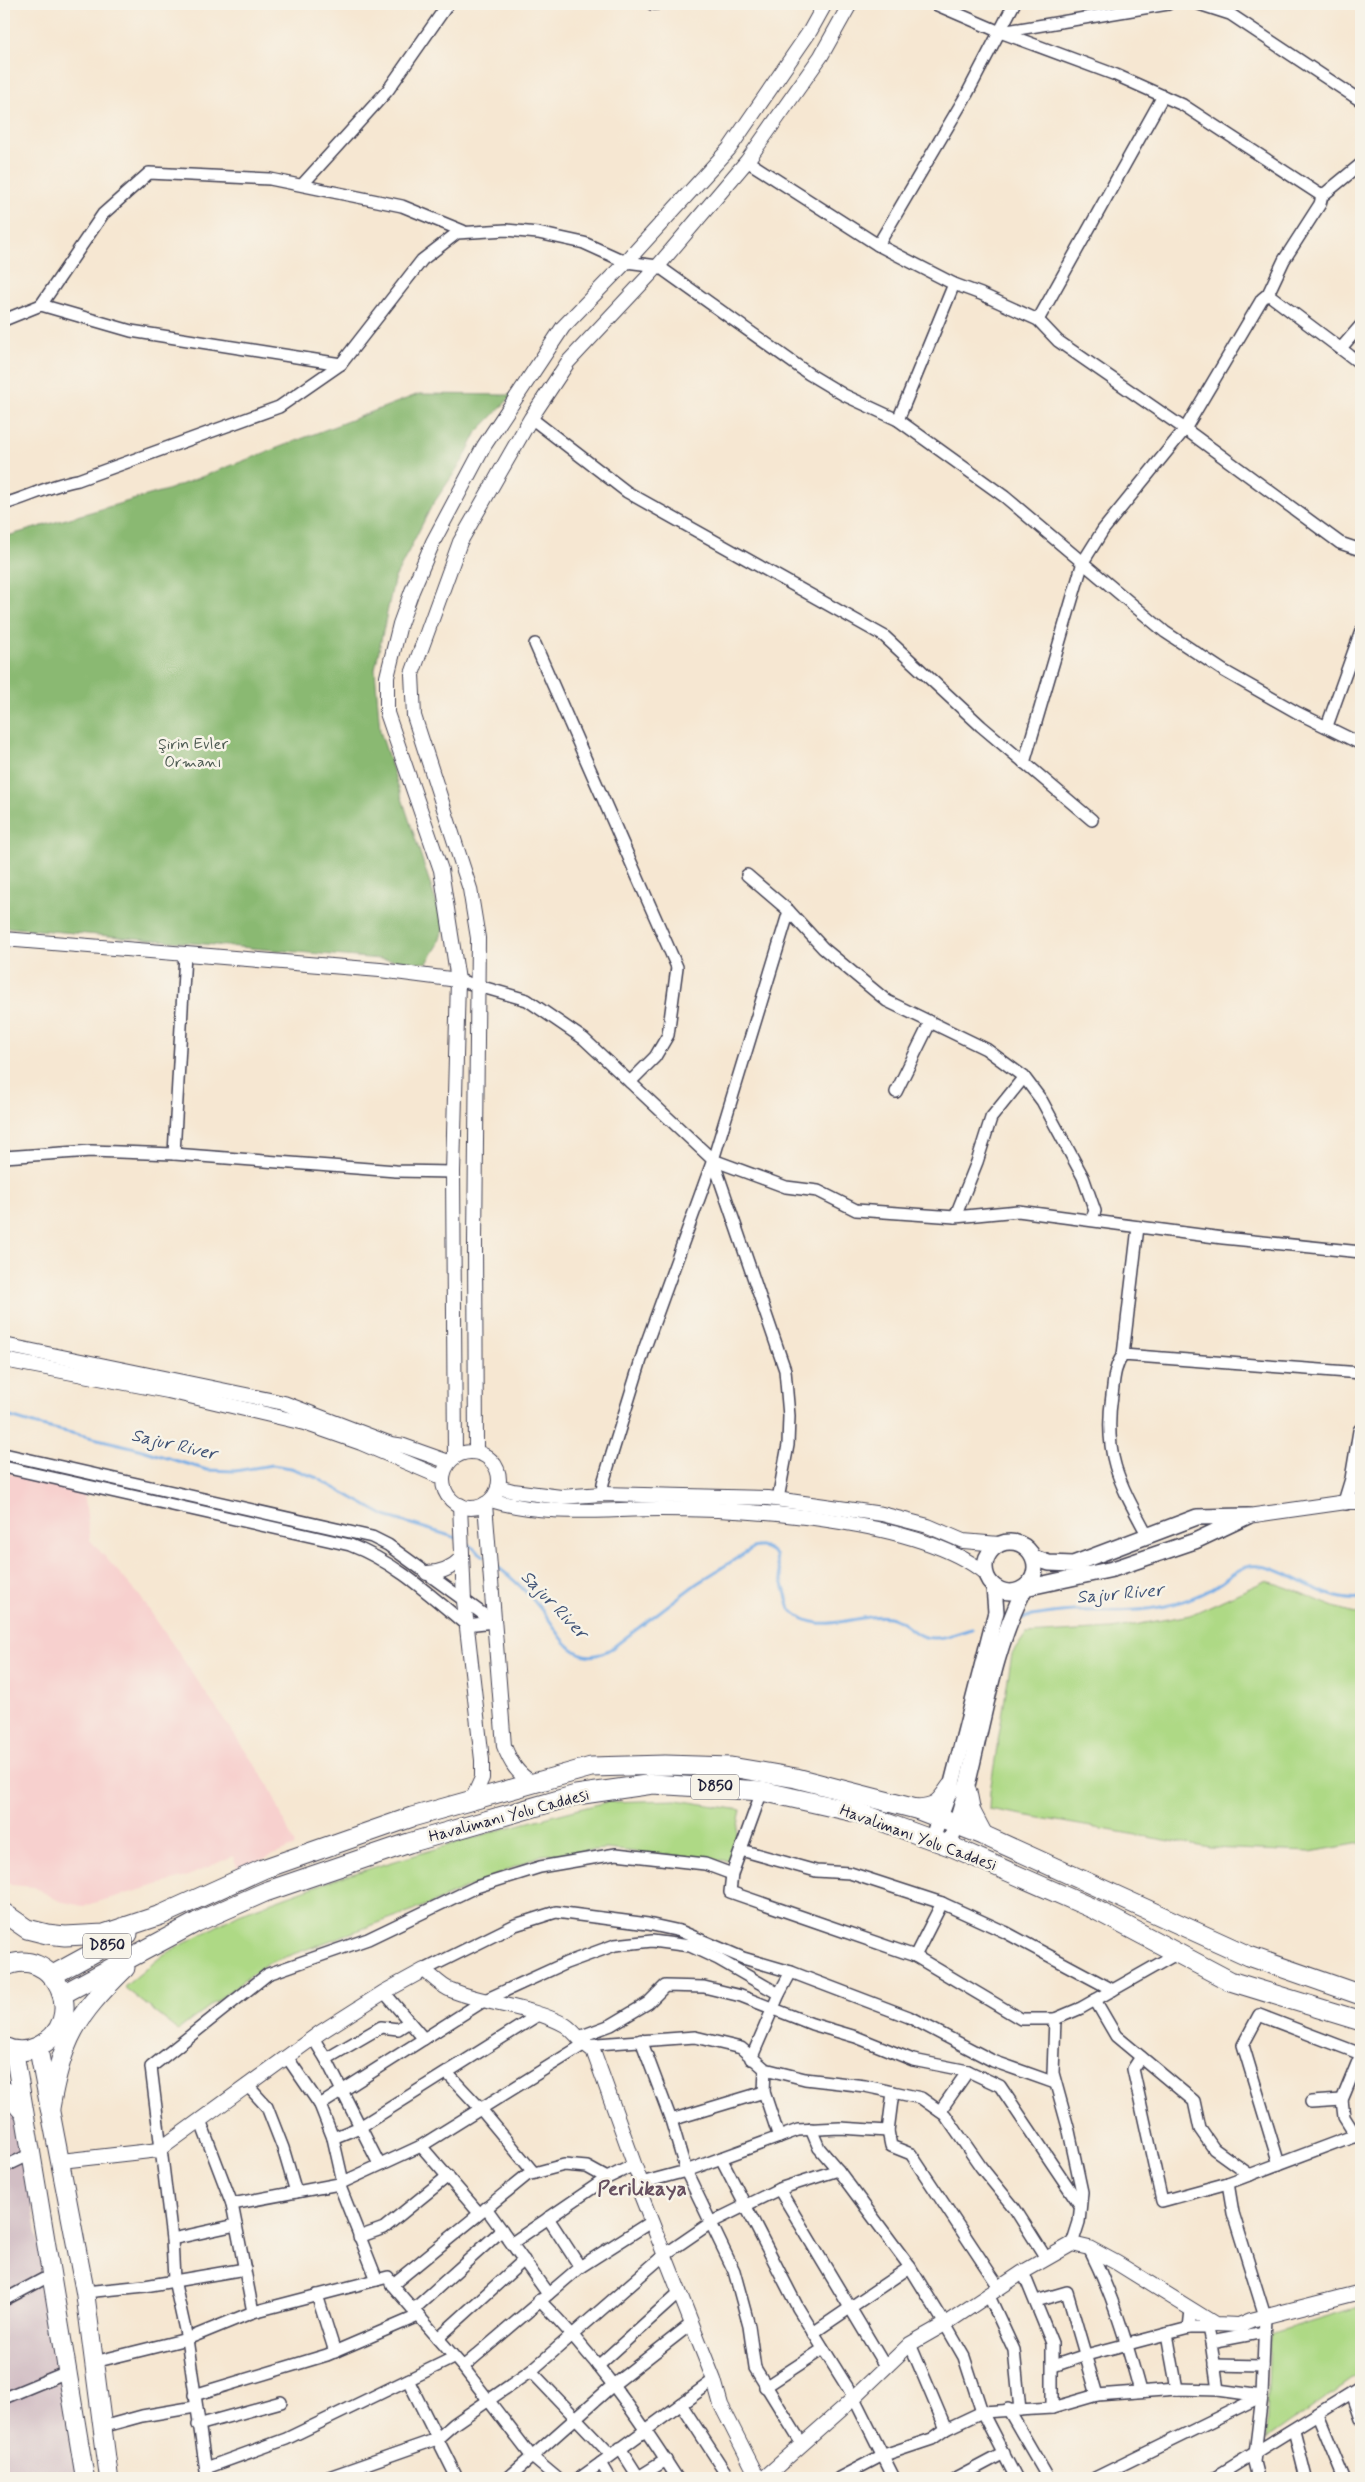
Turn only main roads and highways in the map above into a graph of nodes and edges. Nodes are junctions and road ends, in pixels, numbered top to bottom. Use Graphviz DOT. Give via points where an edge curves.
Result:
graph roads {
  1 [pos="1361,1432"];
  2 [pos="1354,1502"];
  3 [pos="1034,1558"];
  4 [pos="994,1587"];
  5 [pos="1025,1588"];
  6 [pos="959,1789"];
  7 [pos="916,1809"];
  8 [pos="948,1822"];
  9 [pos="983,1835"];
  10 [pos="940,1842"];
  11 [pos="161,1915"];
  12 [pos="7,1916"];
  13 [pos="153,1946"];
  14 [pos="5,1964"];
  15 [pos="51,1976"];
  16 [pos="63,1994"];
  17 [pos="1361,1995"];
  18 [pos="1361,2022"];
  19 [pos="38,2047"];
  20 [pos="9,2048"];
  21 [pos="4,2090"];
  22 [pos="50,2108"];
  23 [pos="25,2114"];
  24 [pos="85,2478"];
  25 [pos="109,2478"];
  1 -- 2 [label="main road" via="1353,1479"];
  3 -- 4 [label="main road" via="1030,1551 1016,1542 999,1544 987,1556 985,1573"];
  3 -- 5 [label="main road" via="1034,1574"];
  3 -- 5 [label="main road" via="1049,1563 1073,1564 1197,1517 1248,1516 1195,1540 1113,1569"];
  4 -- 5 [label="main road" via="1009,1593"];
  4 -- 6 [label="main road" via="996,1612"];
  5 -- 6 [label="main road" via="1004,1633"];
  6 -- 7 [label="highway" via="940,1804"];
  6 -- 8 [label="main road"];
  6 -- 9 [label="highway"];
  7 -- 8 [label="highway, Havalimanı Yolu Caddesi / D850"];
  7 -- 11 [label="highway, Havalimanı Yolu Caddesi / D850" via="796,1778 731,1767 666,1764 591,1767 412,1816 263,1869"];
  8 -- 9 [label="highway, Havalimanı Yolu Caddesi / D850"];
  8 -- 10 [label="main road"];
  9 -- 17 [label="highway, Havalimanı Yolu Caddesi / D850" via="1249,1956"];
  10 -- 13 [label="highway, Havalimanı Yolu Caddesi / D850" via="858,1813 762,1791 653,1784 576,1795 410,1843 265,1892"];
  10 -- 18 [label="highway, Havalimanı Yolu Caddesi / D850" via="1096,1910 1230,1981"];
  11 -- 12 [label="highway" via="104,1934 65,1936 28,1929"];
  11 -- 15 [label="highway, D850"];
  13 -- 16 [label="highway, Havalimanı Yolu Caddesi / D850"];
  13 -- 22 [label="highway" via="94,1999 71,2031 57,2071"];
  14 -- 15 [label="highway" via="35,1965"];
  15 -- 16 [label="highway"];
  16 -- 19 [label="highway" via="63,2021 47,2043"];
  19 -- 20 [label="highway" via="21,2051"];
  19 -- 22 [label="main road"];
  20 -- 23 [label="main road"];
  21 -- 23 [label="main road"];
  22 -- 25 [label="main road" via="85,2292"];
  23 -- 24 [label="main road"];
}
